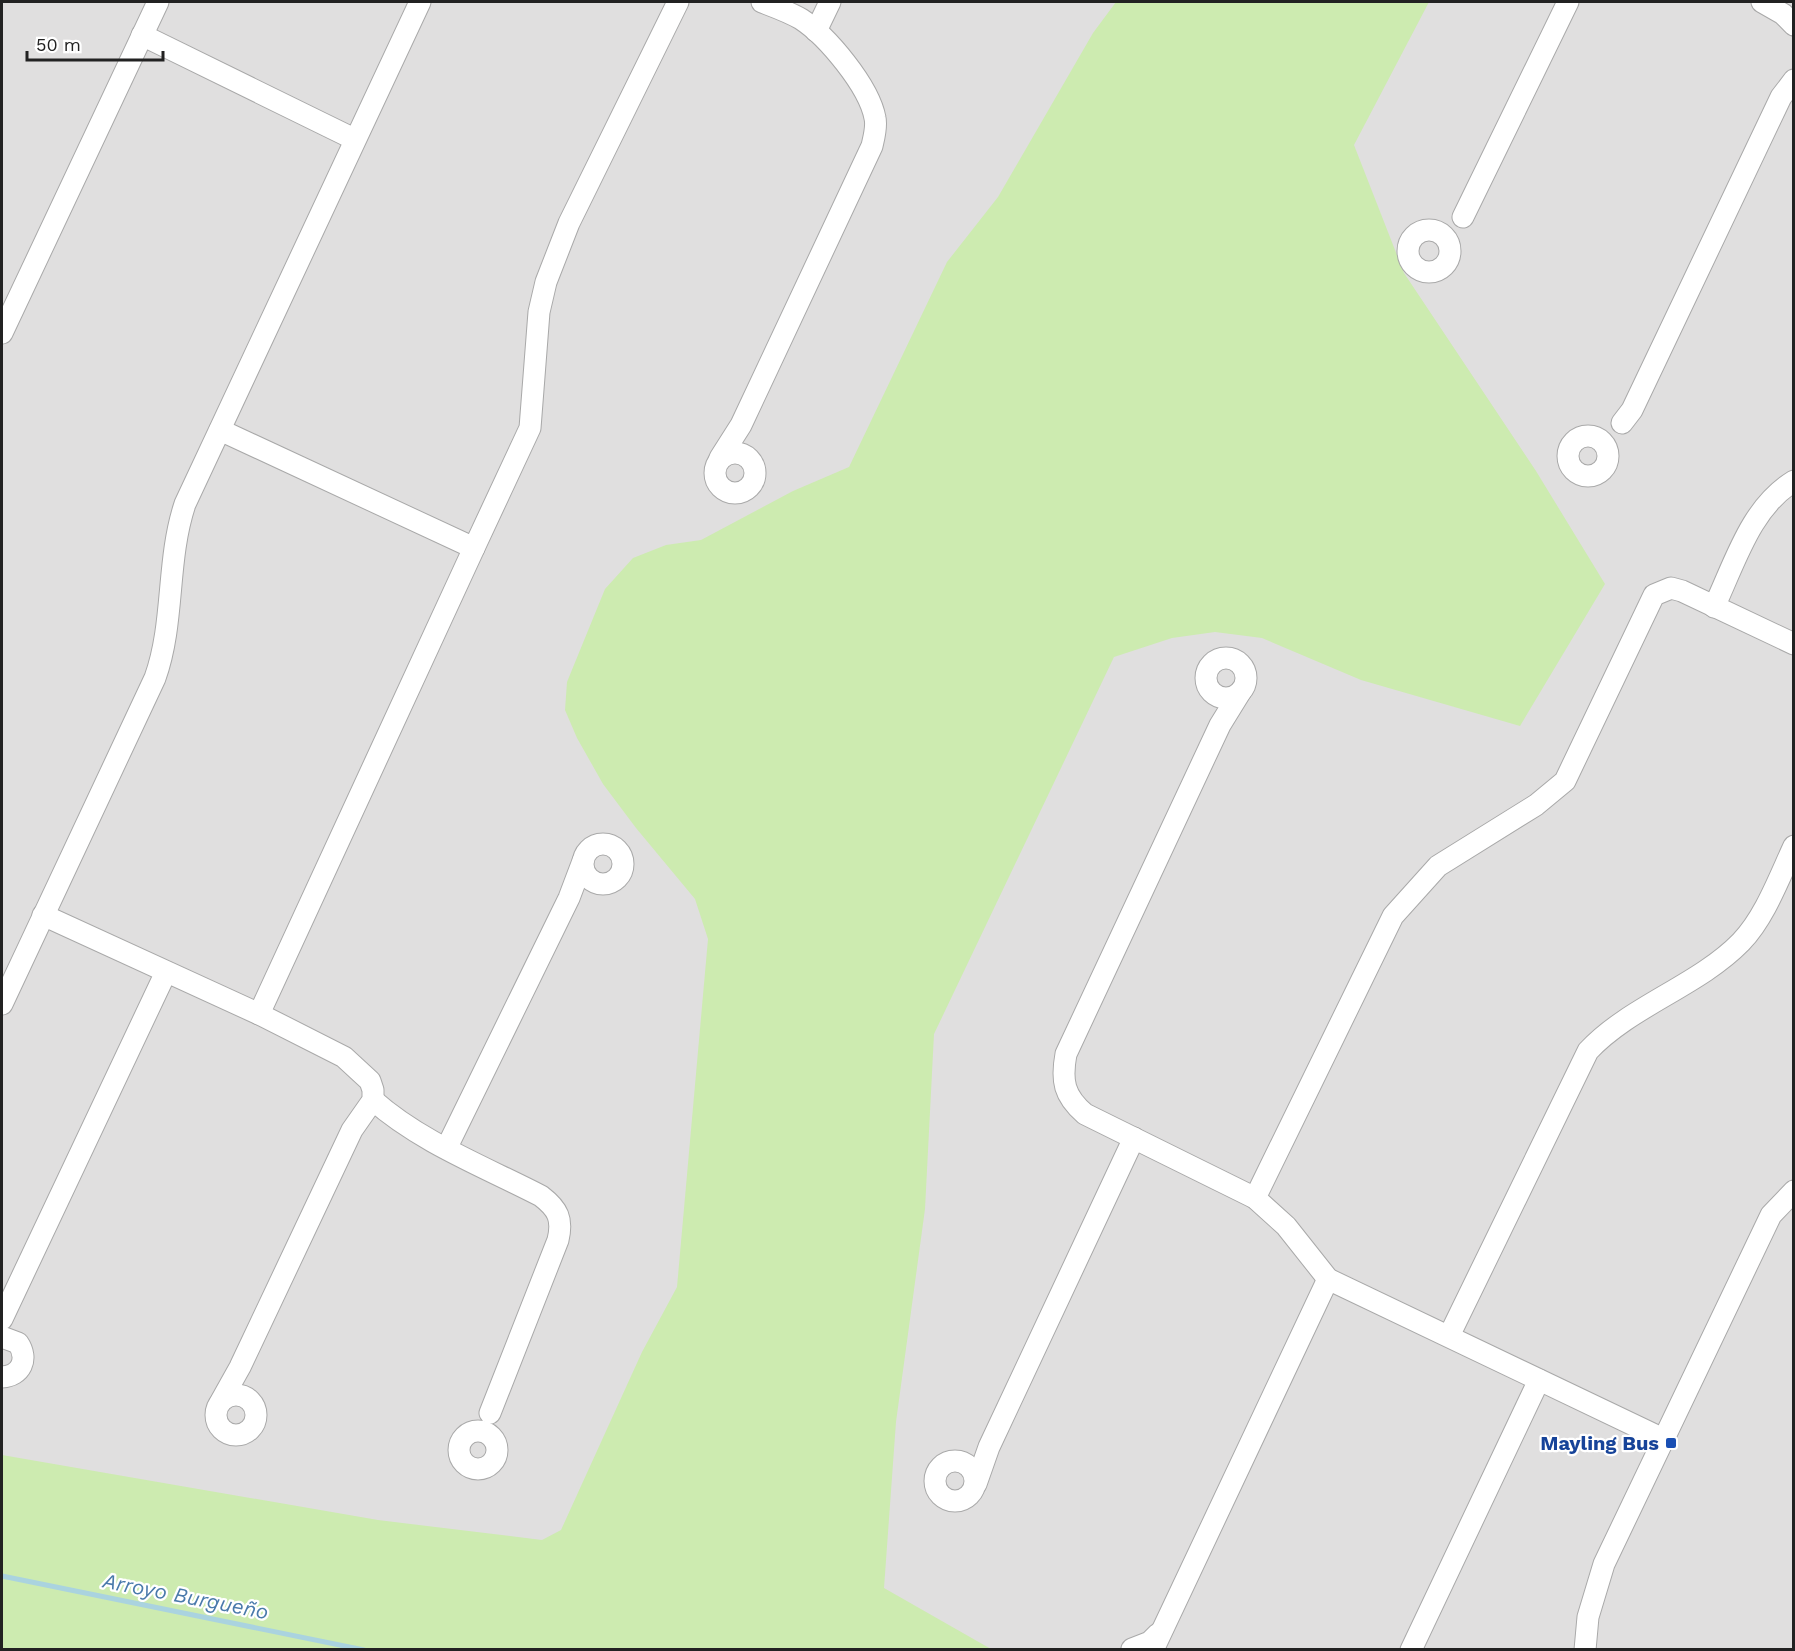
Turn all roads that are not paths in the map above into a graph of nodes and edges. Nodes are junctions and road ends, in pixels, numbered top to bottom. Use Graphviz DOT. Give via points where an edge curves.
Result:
graph roads {
  1 [pos="158,2"];
  2 [pos="420,2"];
  3 [pos="678,2"];
  4 [pos="762,2"];
  5 [pos="830,2"];
  6 [pos="1568,2"];
  7 [pos="1762,2"];
  8 [pos="1794,25"];
  9 [pos="816,31"];
  10 [pos="142,35"];
  11 [pos="1794,80"];
  12 [pos="354,140"];
  13 [pos="1463,218"];
  14 [pos="1437,232"];
  15 [pos="1449,255"];
  16 [pos="2,333"];
  17 [pos="1622,423"];
  18 [pos="741,425"];
  19 [pos="220,430"];
  20 [pos="1596,437"];
  21 [pos="745,455"];
  22 [pos="720,458"];
  23 [pos="1609,460"];
  24 [pos="1794,481"];
  25 [pos="474,548"];
  26 [pos="1714,607"];
  27 [pos="1794,645"];
  28 [pos="1241,692"];
  29 [pos="1215,695"];
  30 [pos="1220,725"];
  31 [pos="1794,846"];
  32 [pos="583,861"];
  33 [pos="596,883"];
  34 [pos="569,898"];
  35 [pos="43,915"];
  36 [pos="166,972"];
  37 [pos="2,1004"];
  38 [pos="259,1014"];
  39 [pos="373,1100"];
  40 [pos="1134,1138"];
  41 [pos="447,1147"];
  42 [pos="1794,1191"];
  43 [pos="1256,1198"];
  44 [pos="1328,1279"];
  45 [pos="4,1314"];
  46 [pos="1449,1336"];
  47 [pos="7,1338"];
  48 [pos="240,1367"];
  49 [pos="2,1377"];
  50 [pos="1539,1380"];
  51 [pos="246,1396"];
  52 [pos="221,1401"];
  53 [pos="490,1413"];
  54 [pos="471,1432"];
  55 [pos="493,1438"];
  56 [pos="1664,1439"];
  57 [pos="989,1447"];
  58 [pos="963,1462"];
  59 [pos="976,1484"];
  60 [pos="1156,1642"];
  61 [pos="1133,1649"];
  62 [pos="1115,1650"];
  63 [pos="1411,1650"];
  64 [pos="1585,1650"];
  1 -- 10 [label="street"];
  2 -- 12 [label="street"];
  3 -- 25 [label="street" via="569,223 546,282 539,312 530,428"];
  4 -- 9 [label="street" via="799,18"];
  5 -- 9 [label="street"];
  6 -- 13 [label="street"];
  7 -- 8 [label="street" via="1784,14"];
  9 -- 18 [label="street" via="859,83 870,102 875,132 872,146"];
  10 -- 12 [label="street"];
  10 -- 16 [label="street"];
  11 -- 17 [label="street" via="1781,97 1632,410"];
  12 -- 19 [label="street"];
  13 -- 14 [label="street"];
  13 -- 15 [label="street"];
  14 -- 15 [label="street" via="1447,241"];
  14 -- 15 [label="street" via="1417,234 1410,245 1410,258 1418,269 1431,272 1443,266"];
  17 -- 20 [label="street"];
  17 -- 23 [label="street"];
  18 -- 21 [label="street"];
  18 -- 22 [label="street"];
  19 -- 25 [label="street"];
  19 -- 35 [label="street" via="177,528 167,634 155,678"];
  20 -- 23 [label="street" via="1606,446"];
  20 -- 23 [label="street" via="1583,436 1572,444 1568,457 1572,469 1590,477 1602,471"];
  21 -- 22 [label="street" via="732,452"];
  21 -- 22 [label="street" via="755,472 751,485 741,493 727,492 717,483 714,471"];
  24 -- 26 [label="street" via="1773,495 1756,517"];
  25 -- 38 [label="street"];
  26 -- 27 [label="street"];
  26 -- 43 [label="street" via="1671,588 1654,595 1565,781 1536,805 1438,866 1405,900 1393,916"];
  28 -- 29 [label="street" via="1229,698"];
  28 -- 29 [label="street" via="1246,679 1243,666 1232,658 1219,658 1206,672 1207,685"];
  28 -- 30 [label="street"];
  29 -- 30 [label="street"];
  30 -- 40 [label="street" via="1066,1054 1063,1081 1073,1104"];
  31 -- 46 [label="street" via="1742,941 1605,1034 1588,1051"];
  32 -- 33 [label="street" via="585,874"];
  32 -- 33 [label="street" via="589,849 601,843 619,851 624,864 620,876 609,884"];
  32 -- 34 [label="street"];
  33 -- 34 [label="street" via="577,890"];
  34 -- 41 [label="street"];
  35 -- 36 [label="street"];
  35 -- 37 [label="street"];
  36 -- 38 [label="street"];
  36 -- 45 [label="street"];
  38 -- 39 [label="street" via="344,1057 370,1081"];
  39 -- 41 [label="street" via="390,1115"];
  39 -- 48 [label="street" via="352,1130"];
  40 -- 43 [label="street"];
  40 -- 57 [label="street"];
  41 -- 53 [label="street" via="541,1196 560,1215 558,1240"];
  42 -- 56 [label="street" via="1772,1215"];
  43 -- 44 [label="street" via="1286,1226"];
  44 -- 46 [label="street"];
  44 -- 60 [label="street"];
  45 -- 47 [label="street"];
  46 -- 50 [label="street"];
  47 -- 49 [label="street" via="22,1349 23,1362 16,1373"];
  48 -- 51 [label="street" via="239,1378"];
  48 -- 52 [label="street"];
  50 -- 56 [label="street"];
  50 -- 63 [label="street"];
  51 -- 52 [label="street" via="232,1394"];
  51 -- 52 [label="street" via="255,1406 257,1419 244,1434 230,1434 220,1426 216,1414"];
  53 -- 54 [label="street"];
  53 -- 55 [label="street"];
  54 -- 55 [label="street" via="483,1432"];
  54 -- 55 [label="street" via="461,1440 459,1452 469,1468 482,1469 493,1462 497,1450"];
  56 -- 64 [label="street" via="1604,1564 1588,1617"];
  57 -- 58 [label="street"];
  57 -- 59 [label="street"];
  58 -- 59 [label="street" via="973,1471"];
  58 -- 59 [label="street" via="944,1464 936,1474 936,1488 944,1498 957,1501 970,1496"];
  60 -- 61 [label="street"];
  61 -- 62 [label="street"];
}
